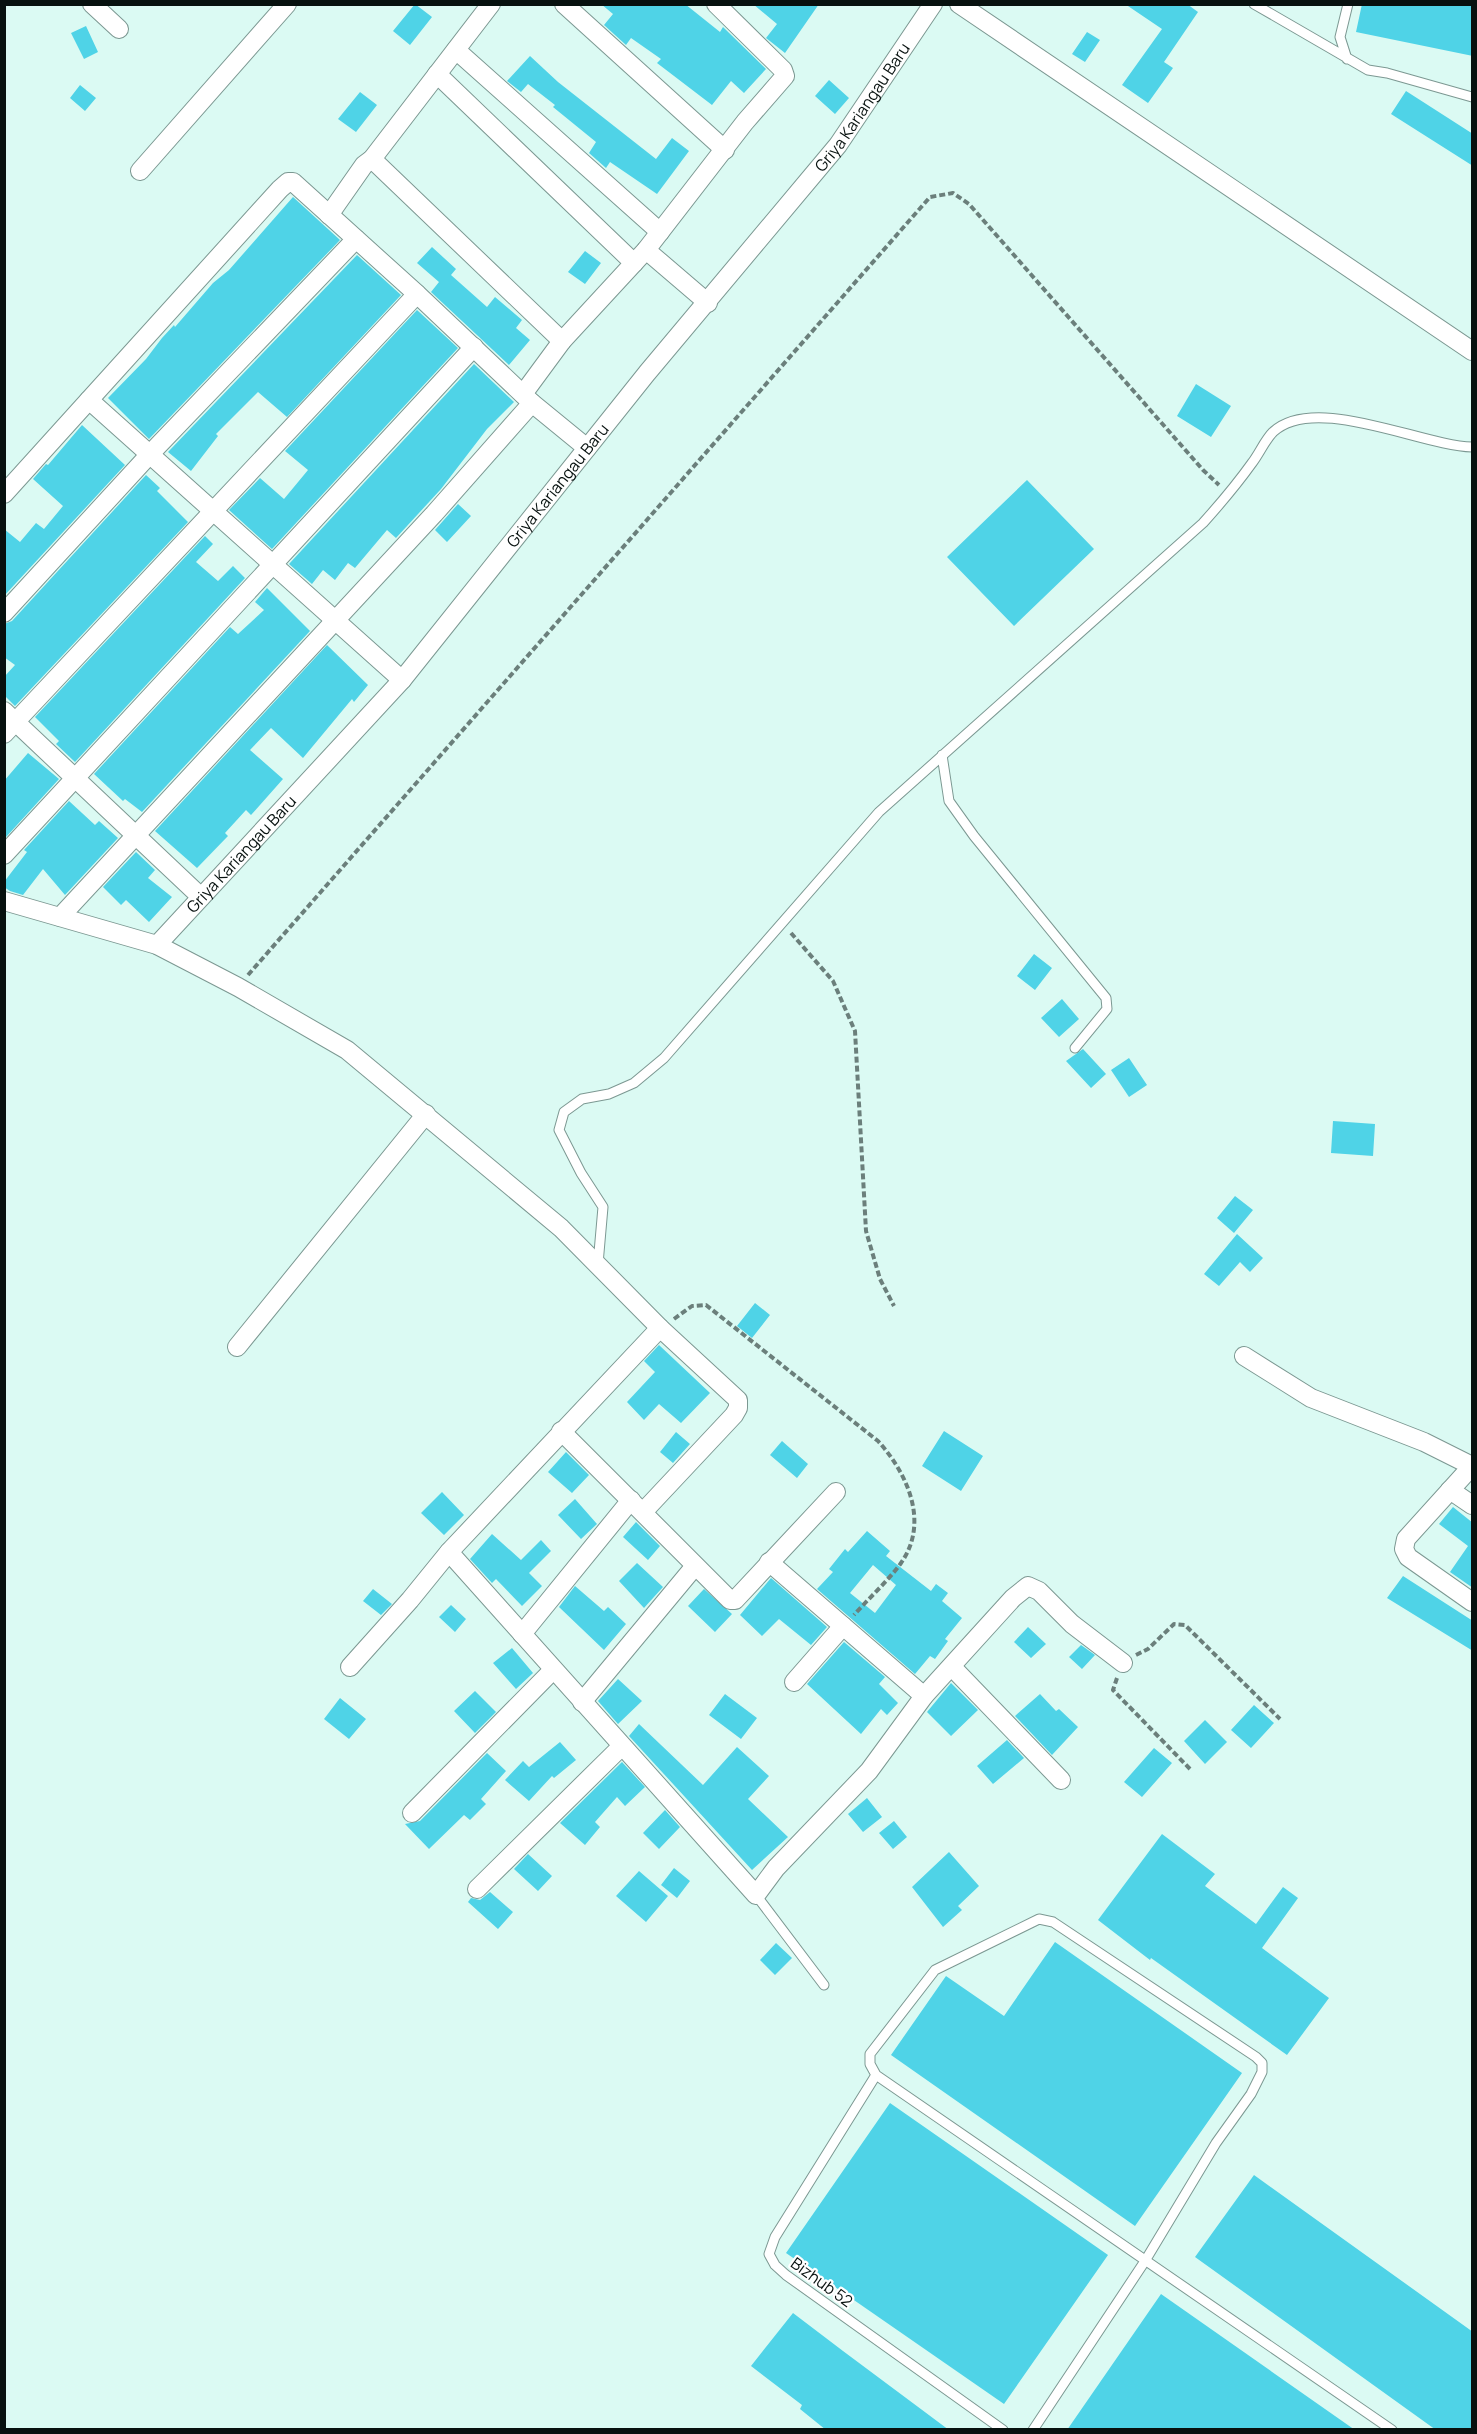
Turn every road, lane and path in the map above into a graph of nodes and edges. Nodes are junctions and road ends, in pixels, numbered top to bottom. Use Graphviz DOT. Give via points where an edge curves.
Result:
graph roads {
  1 [pos="92,4"];
  2 [pos="287,4"];
  3 [pos="491,4"];
  4 [pos="564,4"];
  5 [pos="716,4"];
  6 [pos="933,4"];
  7 [pos="958,4"];
  8 [pos="1254,4"];
  9 [pos="1348,4"];
  10 [pos="118,29"];
  11 [pos="456,50"];
  12 [pos="1347,58"];
  13 [pos="437,74"];
  14 [pos="1473,97"];
  15 [pos="725,150"];
  16 [pos="372,159"];
  17 [pos="140,171"];
  18 [pos="329,215"];
  19 [pos="660,232"];
  20 [pos="356,238"];
  21 [pos="640,256"];
  22 [pos="417,294"];
  23 [pos="708,303"];
  24 [pos="561,341"];
  25 [pos="474,346"];
  26 [pos="1473,351"];
  27 [pos="527,398"];
  28 [pos="89,400"];
  29 [pos="1473,447"];
  30 [pos="587,448"];
  31 [pos="150,454"];
  32 [pos="4,494"];
  33 [pos="1229,494"];
  34 [pos="213,511"];
  35 [pos="273,565"];
  36 [pos="4,613"];
  37 [pos="335,620"];
  38 [pos="402,680"];
  39 [pos="8,722"];
  40 [pos="942,754"];
  41 [pos="74,777"];
  42 [pos="135,835"];
  43 [pos="4,855"];
  44 [pos="201,897"];
  45 [pos="4,901"];
  46 [pos="60,916"];
  47 [pos="782,924"];
  48 [pos="157,945"];
  49 [pos="238,987"];
  50 [pos="1075,1048"];
  51 [pos="426,1114"];
  52 [pos="598,1265"];
  53 [pos="894,1306"];
  54 [pos="660,1328"];
  55 [pos="237,1347"];
  56 [pos="1244,1356"];
  57 [pos="561,1431"];
  58 [pos="1472,1466"];
  59 [pos="1450,1490"];
  60 [pos="836,1492"];
  61 [pos="1473,1505"];
  62 [pos="637,1506"];
  63 [pos="449,1552"];
  64 [pos="769,1562"];
  65 [pos="695,1566"];
  66 [pos="1473,1602"];
  67 [pos="843,1626"];
  68 [pos="522,1634"];
  69 [pos="1123,1663"];
  70 [pos="350,1667"];
  71 [pos="952,1667"];
  72 [pos="553,1670"];
  73 [pos="794,1682"];
  74 [pos="924,1696"];
  75 [pos="582,1702"];
  76 [pos="1281,1719"];
  77 [pos="621,1747"];
  78 [pos="1190,1769"];
  79 [pos="1061,1780"];
  80 [pos="412,1813"];
  81 [pos="477,1889"];
  82 [pos="756,1895"];
  83 [pos="824,1985"];
  84 [pos="876,2075"];
  85 [pos="1145,2261"];
  86 [pos="1004,2430"];
  87 [pos="1033,2430"];
  88 [pos="1392,2430"];
  1 -- 10 [label="street"];
  2 -- 17 [label="street"];
  3 -- 11 [label="street"];
  4 -- 15 [label="street"];
  5 -- 15 [label="street" via="785,76"];
  6 -- 23 [label="street, Griya Kariangau Baru" via="851,128"];
  7 -- 26 [label="street"];
  8 -- 12 [label="lane"];
  9 -- 12 [label="lane" via="1340,37"];
  11 -- 13 [label="street"];
  11 -- 19 [label="street"];
  12 -- 14 [label="lane" via="1368,70"];
  13 -- 16 [label="street"];
  13 -- 21 [label="street"];
  15 -- 19 [label="street"];
  16 -- 18 [label="street"];
  16 -- 24 [label="street"];
  18 -- 20 [label="street"];
  18 -- 28 [label="street" via="293,182 288,182"];
  19 -- 21 [label="street"];
  20 -- 22 [label="street"];
  20 -- 31 [label="street"];
  21 -- 23 [label="street"];
  21 -- 24 [label="street"];
  22 -- 25 [label="street"];
  22 -- 34 [label="street"];
  23 -- 30 [label="street, Griya Kariangau Baru"];
  24 -- 27 [label="street"];
  25 -- 27 [label="street"];
  25 -- 35 [label="street"];
  27 -- 30 [label="street"];
  27 -- 37 [label="street"];
  28 -- 31 [label="street"];
  28 -- 32 [label="street"];
  29 -- 33 [label="lane" via="1347,421 1320,417 1295,420 1273,432"];
  30 -- 38 [label="street, Griya Kariangau Baru"];
  31 -- 34 [label="street"];
  31 -- 36 [label="street"];
  33 -- 40 [label="lane" via="1203,523"];
  33 -- 49 [label="path" via="1203,470 969,204 953,193 930,197"];
  34 -- 35 [label="street"];
  34 -- 39 [label="street"];
  35 -- 37 [label="street"];
  35 -- 41 [label="street"];
  37 -- 38 [label="street"];
  37 -- 42 [label="street"];
  38 -- 44 [label="street, Griya Kariangau Baru"];
  39 -- 41 [label="street"];
  40 -- 47 [label="lane" via="879,812"];
  40 -- 50 [label="lane" via="949,801 1106,998 1107,1009"];
  41 -- 42 [label="street"];
  41 -- 43 [label="street"];
  42 -- 44 [label="street"];
  42 -- 46 [label="street"];
  44 -- 48 [label="street, Griya Kariangau Baru"];
  45 -- 46 [label="street"];
  46 -- 48 [label="street"];
  47 -- 52 [label="lane" via="664,1058 634,1083 609,1094 582,1099 564,1112 559,1130 603,1207"];
  47 -- 53 [label="path" via="833,981 855,1031 866,1231 880,1279"];
  48 -- 49 [label="street"];
  49 -- 51 [label="street" via="347,1050"];
  51 -- 52 [label="street" via="561,1228"];
  51 -- 55 [label="street"];
  52 -- 54 [label="street"];
  54 -- 57 [label="street"];
  54 -- 62 [label="street" via="738,1400 738,1408"];
  54 -- 67 [label="path" via="692,1306 706,1305 878,1441 896,1460 911,1491 913,1540 902,1562"];
  56 -- 58 [label="street" via="1311,1398 1424,1442"];
  57 -- 62 [label="street"];
  57 -- 63 [label="street"];
  58 -- 59 [label="street"];
  59 -- 61 [label="street"];
  59 -- 66 [label="street" via="1406,1539 1404,1549 1408,1557"];
  60 -- 64 [label="street"];
  62 -- 65 [label="street"];
  62 -- 68 [label="street"];
  63 -- 68 [label="street"];
  63 -- 70 [label="street"];
  64 -- 65 [label="street" via="735,1600 730,1600"];
  64 -- 67 [label="street"];
  65 -- 75 [label="street"];
  67 -- 73 [label="street"];
  67 -- 74 [label="street"];
  68 -- 72 [label="street"];
  69 -- 71 [label="street" via="1072,1624 1039,1591 1028,1586"];
  69 -- 76 [label="path" via="1148,1649 1174,1624 1185,1625"];
  69 -- 78 [label="path" via="1113,1690"];
  71 -- 74 [label="street"];
  71 -- 79 [label="street"];
  72 -- 75 [label="street"];
  72 -- 80 [label="street"];
  74 -- 82 [label="street" via="869,1771 776,1868"];
  75 -- 77 [label="street"];
  77 -- 81 [label="street"];
  77 -- 82 [label="street"];
  82 -- 83 [label="lane"];
  84 -- 85 [label="lane"];
  84 -- 85 [label="lane" via="870,2054 935,1970 1039,1919 1053,1922 1256,2057 1262,2063 1262,2072 1251,2094 1216,2143"];
  84 -- 86 [label="lane, Bizhub 52" via="775,2237 769,2254 786,2275"];
  85 -- 87 [label="lane"];
  85 -- 88 [label="lane"];
}
